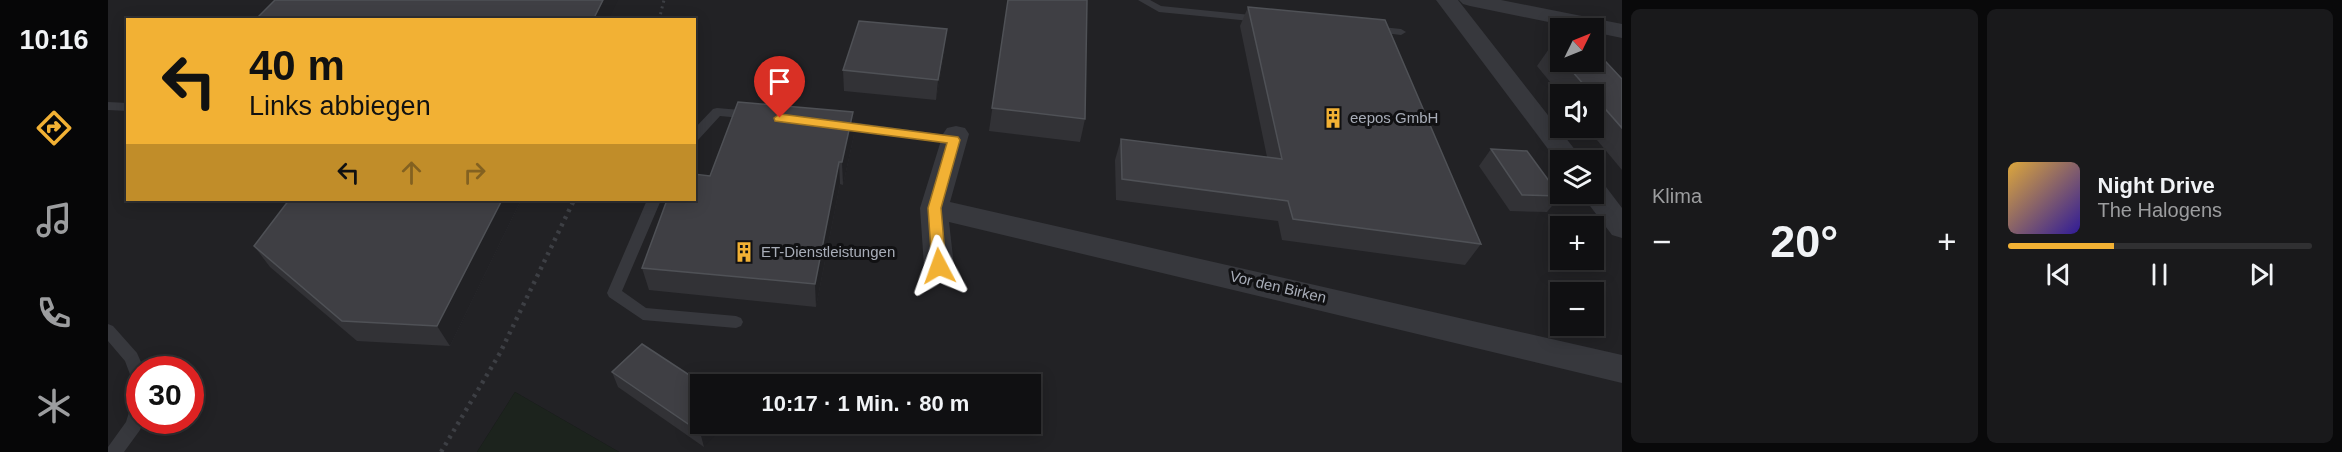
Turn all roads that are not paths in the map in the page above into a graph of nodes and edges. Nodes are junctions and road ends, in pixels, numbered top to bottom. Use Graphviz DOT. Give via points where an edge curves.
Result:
graph roads {
  1 [pos="1143,0"];
  2 [pos="1447,0"];
  3 [pos="1470,0"];
  4 [pos="1274,20"];
  5 [pos="1355,27"];
  6 [pos="1622,31"];
  7 [pos="1401,32"];
  8 [pos="108,106"];
  9 [pos="126,107"];
  10 [pos="763,116"];
  11 [pos="821,122"];
  12 [pos="696,135"];
  13 [pos="955,137"];
  14 [pos="1562,150"];
  15 [pos="654,201"];
  16 [pos="1604,204"];
  17 [pos="934,208"];
  18 [pos="1622,228"];
  19 [pos="939,266"];
  20 [pos="736,322"];
  21 [pos="108,330"];
  22 [pos="130,356"];
  23 [pos="1622,369"];
  24 [pos="127,434"];
  25 [pos="114,452"];
  1 -- 4 [label="lane" via="1160,9"];
  2 -- 14 [label="street"];
  3 -- 6 [label="street"];
  5 -- 7 [label="lane"];
  8 -- 9 [label="lane"];
  10 -- 12 [label="lane" via="717,112"];
  11 -- 13 [label="lane"];
  13 -- 17 [label="street"];
  15 -- 20 [label="lane" via="614,293 643,314"];
  16 -- 18 [label="street"];
  17 -- 19 [label="street"];
  17 -- 23 [label="street, Vor den Birken"];
  21 -- 22 [label="lane"];
  24 -- 25 [label="lane"];
}
